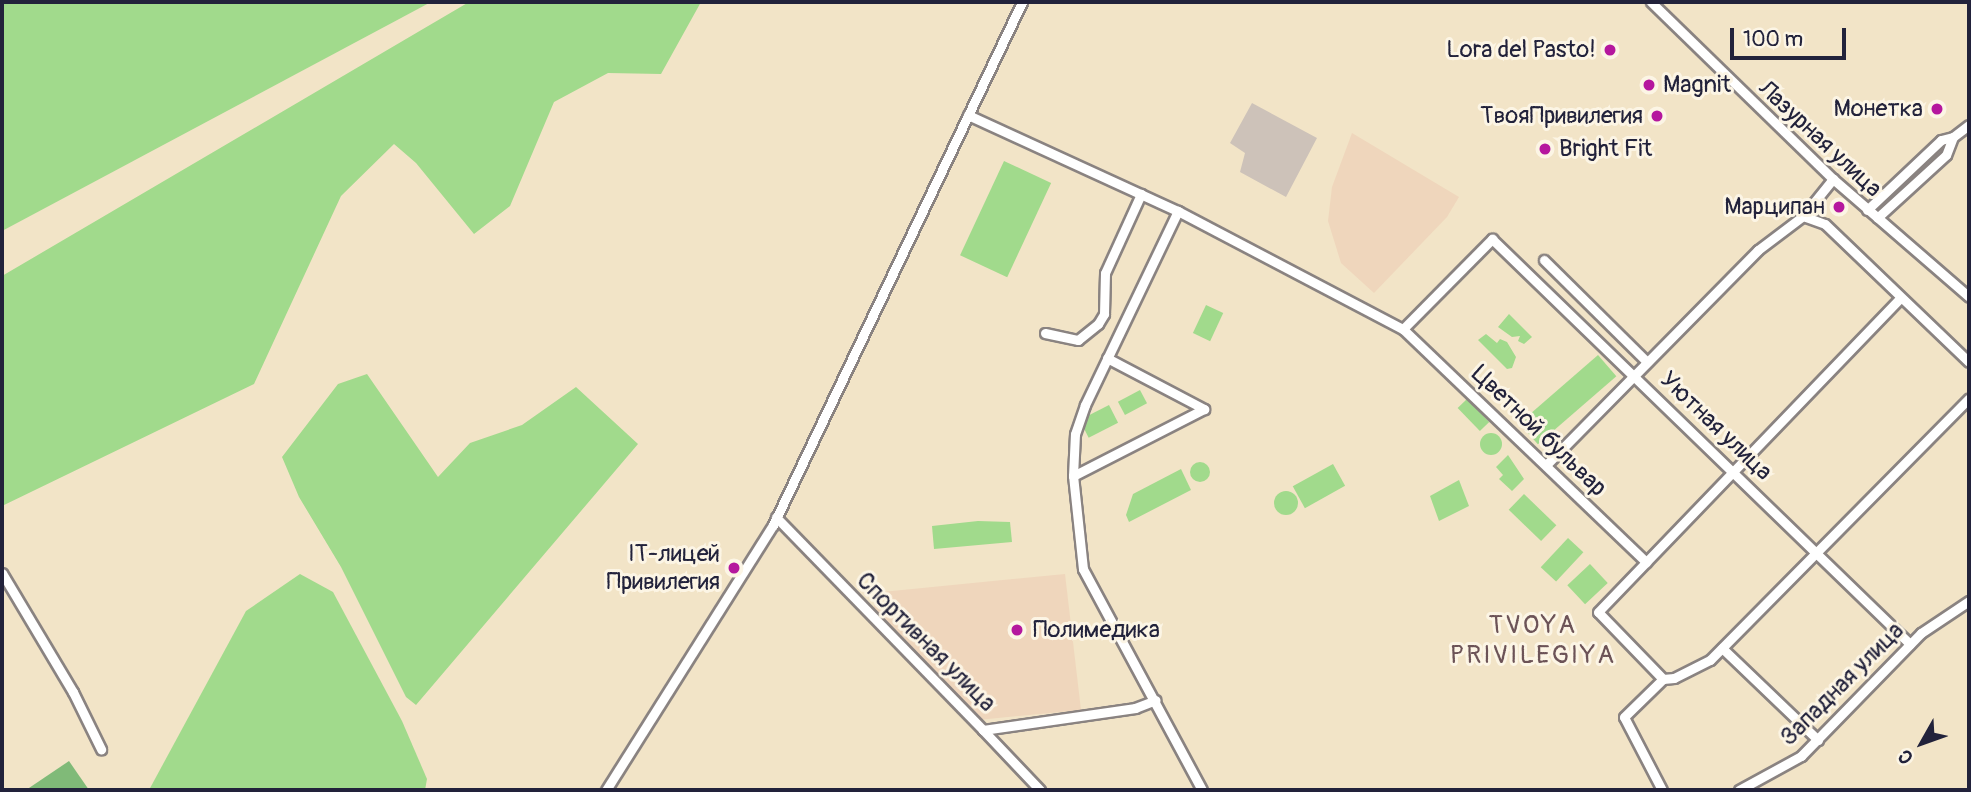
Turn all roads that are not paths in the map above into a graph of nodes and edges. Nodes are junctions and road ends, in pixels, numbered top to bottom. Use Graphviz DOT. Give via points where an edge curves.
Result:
graph roads {
  1 [pos="1021,2"];
  2 [pos="1651,2"];
  3 [pos="968,115"];
  4 [pos="1966,126"];
  5 [pos="1952,137"];
  6 [pos="1833,179"];
  7 [pos="1142,194"];
  8 [pos="1867,210"];
  9 [pos="1178,211"];
  10 [pos="1804,216"];
  11 [pos="1877,218"];
  12 [pos="1544,260"];
  13 [pos="1969,297"];
  14 [pos="1899,299"];
  15 [pos="1403,329"];
  16 [pos="1045,332"];
  17 [pos="1107,358"];
  18 [pos="1647,362"];
  19 [pos="1969,362"];
  20 [pos="1634,374"];
  21 [pos="1969,398"];
  22 [pos="1546,465"];
  23 [pos="1735,471"];
  24 [pos="1073,476"];
  25 [pos="776,517"];
  26 [pos="1816,553"];
  27 [pos="1646,562"];
  28 [pos="2,573"];
  29 [pos="1969,601"];
  30 [pos="1910,644"];
  31 [pos="1722,648"];
  32 [pos="1663,679"];
  33 [pos="1156,700"];
  34 [pos="983,730"];
  35 [pos="1818,740"];
  36 [pos="101,748"];
  37 [pos="606,790"];
  38 [pos="1040,790"];
  39 [pos="1202,790"];
  40 [pos="1662,790"];
  41 [pos="1739,790"];
  1 -- 3 [label="street"];
  2 -- 6 [label="street, Лазурная улица"];
  3 -- 7 [label="street, Цветной бульвар"];
  3 -- 25 [label="street"];
  4 -- 5 [label="street"];
  5 -- 8 [label="street" via="1941,140"];
  5 -- 11 [label="street" via="1946,155"];
  6 -- 8 [label="street, Лазурная улица"];
  6 -- 10 [label="street"];
  7 -- 9 [label="street, Цветной бульвар"];
  7 -- 16 [label="street" via="1105,273 1104,314 1092,332 1078,340"];
  8 -- 11 [label="street, Лазурная улица"];
  9 -- 15 [label="street, Цветной бульвар"];
  9 -- 17 [label="street"];
  10 -- 14 [label="street" via="1825,224"];
  10 -- 18 [label="street" via="1758,250"];
  11 -- 13 [label="street, Лазурная улица"];
  12 -- 18 [label="street"];
  14 -- 19 [label="street" via="1913,305"];
  14 -- 23 [label="street"];
  15 -- 20 [label="street, Уютная улица" via="1492,239"];
  15 -- 22 [label="street, Цветной бульвар"];
  17 -- 24 [label="street" via="1075,435"];
  17 -- 24 [label="street" via="1204,409"];
  18 -- 20 [label="street"];
  20 -- 22 [label="street"];
  20 -- 23 [label="street, Уютная улица"];
  21 -- 26 [label="street"];
  22 -- 27 [label="street, Цветной бульвар"];
  23 -- 26 [label="street, Уютная улица"];
  23 -- 27 [label="street"];
  24 -- 33 [label="street" via="1083,569"];
  25 -- 34 [label="street, Спортивная улица"];
  25 -- 37 [label="street"];
  26 -- 30 [label="street, Уютная улица"];
  26 -- 31 [label="street"];
  27 -- 32 [label="street" via="1598,612"];
  28 -- 36 [label="street"];
  29 -- 30 [label="street, Западная улица"];
  30 -- 35 [label="street, Западная улица"];
  31 -- 32 [label="street" via="1710,660"];
  31 -- 35 [label="street"];
  32 -- 40 [label="street" via="1624,717"];
  33 -- 34 [label="street, Спортивная улица" via="1135,708"];
  33 -- 39 [label="street"];
  34 -- 38 [label="street"];
  35 -- 41 [label="street, Западная улица" via="1784,767"];
}
